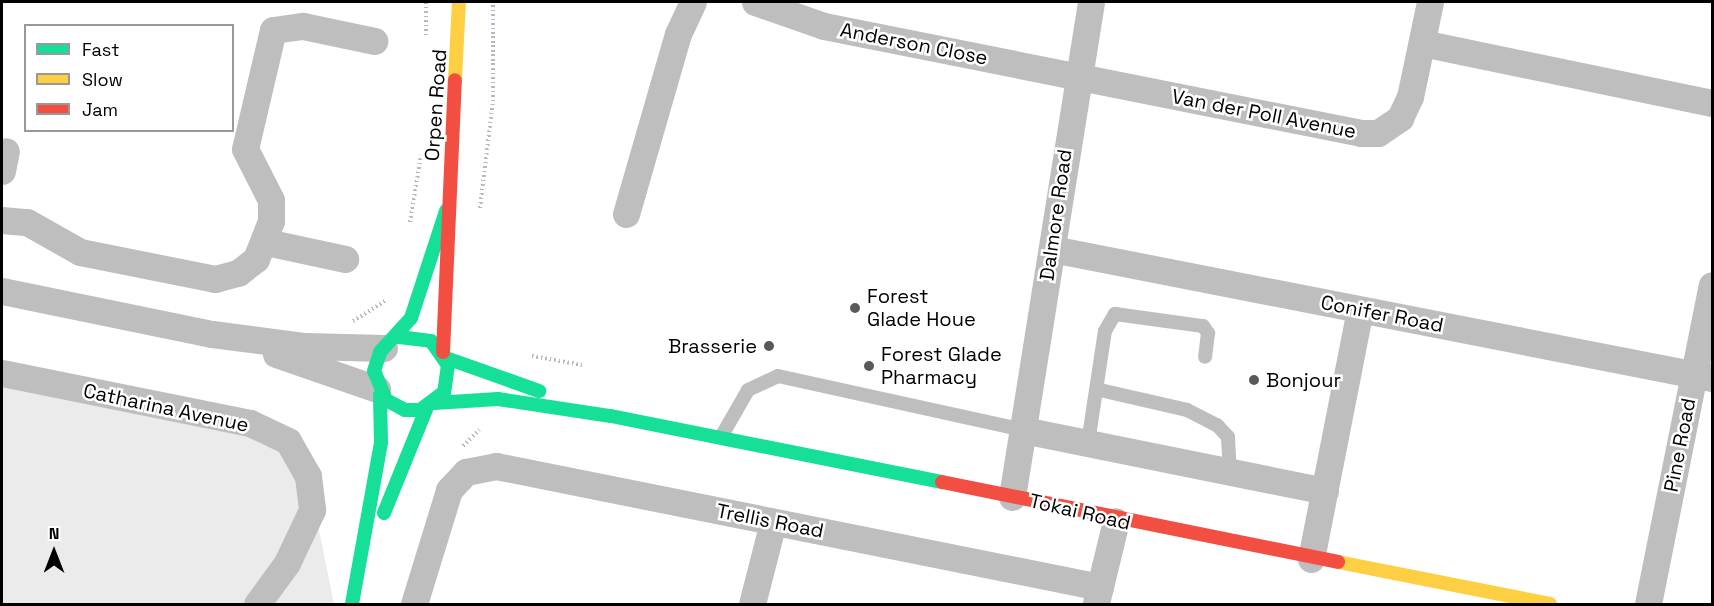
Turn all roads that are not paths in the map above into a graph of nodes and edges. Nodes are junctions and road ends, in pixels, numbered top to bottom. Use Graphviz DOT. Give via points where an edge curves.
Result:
graph roads {
  1 [pos="459,2"];
  2 [pos="693,2"];
  3 [pos="755,2"];
  4 [pos="1091,2"];
  5 [pos="1430,2"];
  6 [pos="374,42"];
  7 [pos="1422,43"];
  8 [pos="1076,77"];
  9 [pos="1713,103"];
  10 [pos="446,211"];
  11 [pos="626,214"];
  12 [pos="2,220"];
  13 [pos="266,242"];
  14 [pos="1052,249"];
  15 [pos="345,259"];
  16 [pos="1713,285"];
  17 [pos="2,291"];
  18 [pos="1360,310"];
  19 [pos="212,334"];
  20 [pos="391,342"];
  21 [pos="445,355"];
  22 [pos="1204,357"];
  23 [pos="2,373"];
  24 [pos="1703,376"];
  25 [pos="1100,390"];
  26 [pos="379,392"];
  27 [pos="431,405"];
  28 [pos="611,416"];
  29 [pos="1023,429"];
  30 [pos="721,436"];
  31 [pos="1088,443"];
  32 [pos="1230,473"];
  33 [pos="1325,491"];
  34 [pos="1012,497"];
  35 [pos="1116,520"];
  36 [pos="773,522"];
  37 [pos="1311,559"];
  38 [pos="363,561"];
  39 [pos="1098,596"];
  40 [pos="257,604"];
  41 [pos="352,604"];
  42 [pos="414,604"];
  43 [pos="752,604"];
  44 [pos="1549,604"];
  45 [pos="1648,604"];
  1 -- 10 [label="main road, Orpen Road" via="458,109"];
  2 -- 11 [label="street" via="678,34"];
  3 -- 8 [label="street, Anderson Close" via="824,26"];
  4 -- 8 [label="street, Dalmore Road"];
  5 -- 7 [label="street, Van der Poll Avenue"];
  6 -- 13 [label="street" via="288,25 269,37 245,149 271,200"];
  7 -- 8 [label="street, Van der Poll Avenue" via="1400,118 1378,132"];
  7 -- 9 [label="street"];
  8 -- 14 [label="street, Dalmore Road"];
  10 -- 20 [label="main road, Orpen Road" via="420,296"];
  10 -- 21 [label="main road, Orpen Road"];
  12 -- 13 [label="street" via="27,222 81,252 215,279 248,268"];
  13 -- 15 [label="street"];
  14 -- 18 [label="street, Conifer Road"];
  14 -- 29 [label="street, Dalmore Road"];
  16 -- 24 [label="street, Pine Road"];
  17 -- 19 [label="street"];
  18 -- 24 [label="street, Conifer Road"];
  18 -- 33 [label="street"];
  19 -- 20 [label="street" via="331,348"];
  19 -- 26 [label="street"];
  20 -- 21 [label="main road" via="423,337"];
  20 -- 26 [label="main road" via="375,364"];
  21 -- 27 [label="main road" via="447,386"];
  21 -- 28 [label="main road, Tokai Road"];
  22 -- 25 [label="lane" via="1206,328 1115,314 1105,331"];
  23 -- 40 [label="street, Catharina Avenue" via="250,423 288,441 308,476 312,510 286,563"];
  24 -- 45 [label="street, Pine Road"];
  25 -- 31 [label="lane"];
  25 -- 32 [label="lane" via="1187,410 1217,425 1228,436"];
  26 -- 27 [label="main road" via="405,410"];
  26 -- 38 [label="main road" via="381,443"];
  27 -- 28 [label="main road, Tokai Road" via="498,399"];
  27 -- 38 [label="main road"];
  28 -- 30 [label="main road, Tokai Road"];
  29 -- 30 [label="lane" via="778,376 748,390"];
  29 -- 31 [label="street"];
  29 -- 34 [label="street, Dalmore Road"];
  30 -- 34 [label="main road, Tokai Road"];
  31 -- 32 [label="street"];
  32 -- 33 [label="street"];
  33 -- 37 [label="street"];
  34 -- 35 [label="main road, Tokai Road"];
  35 -- 37 [label="main road, Tokai Road"];
  35 -- 39 [label="street"];
  36 -- 39 [label="street, Trellis Road"];
  36 -- 42 [label="street, Trellis Road" via="496,466 466,471 449,490"];
  36 -- 43 [label="street"];
  37 -- 44 [label="main road, Tokai Road"];
  38 -- 41 [label="main road"];
}
